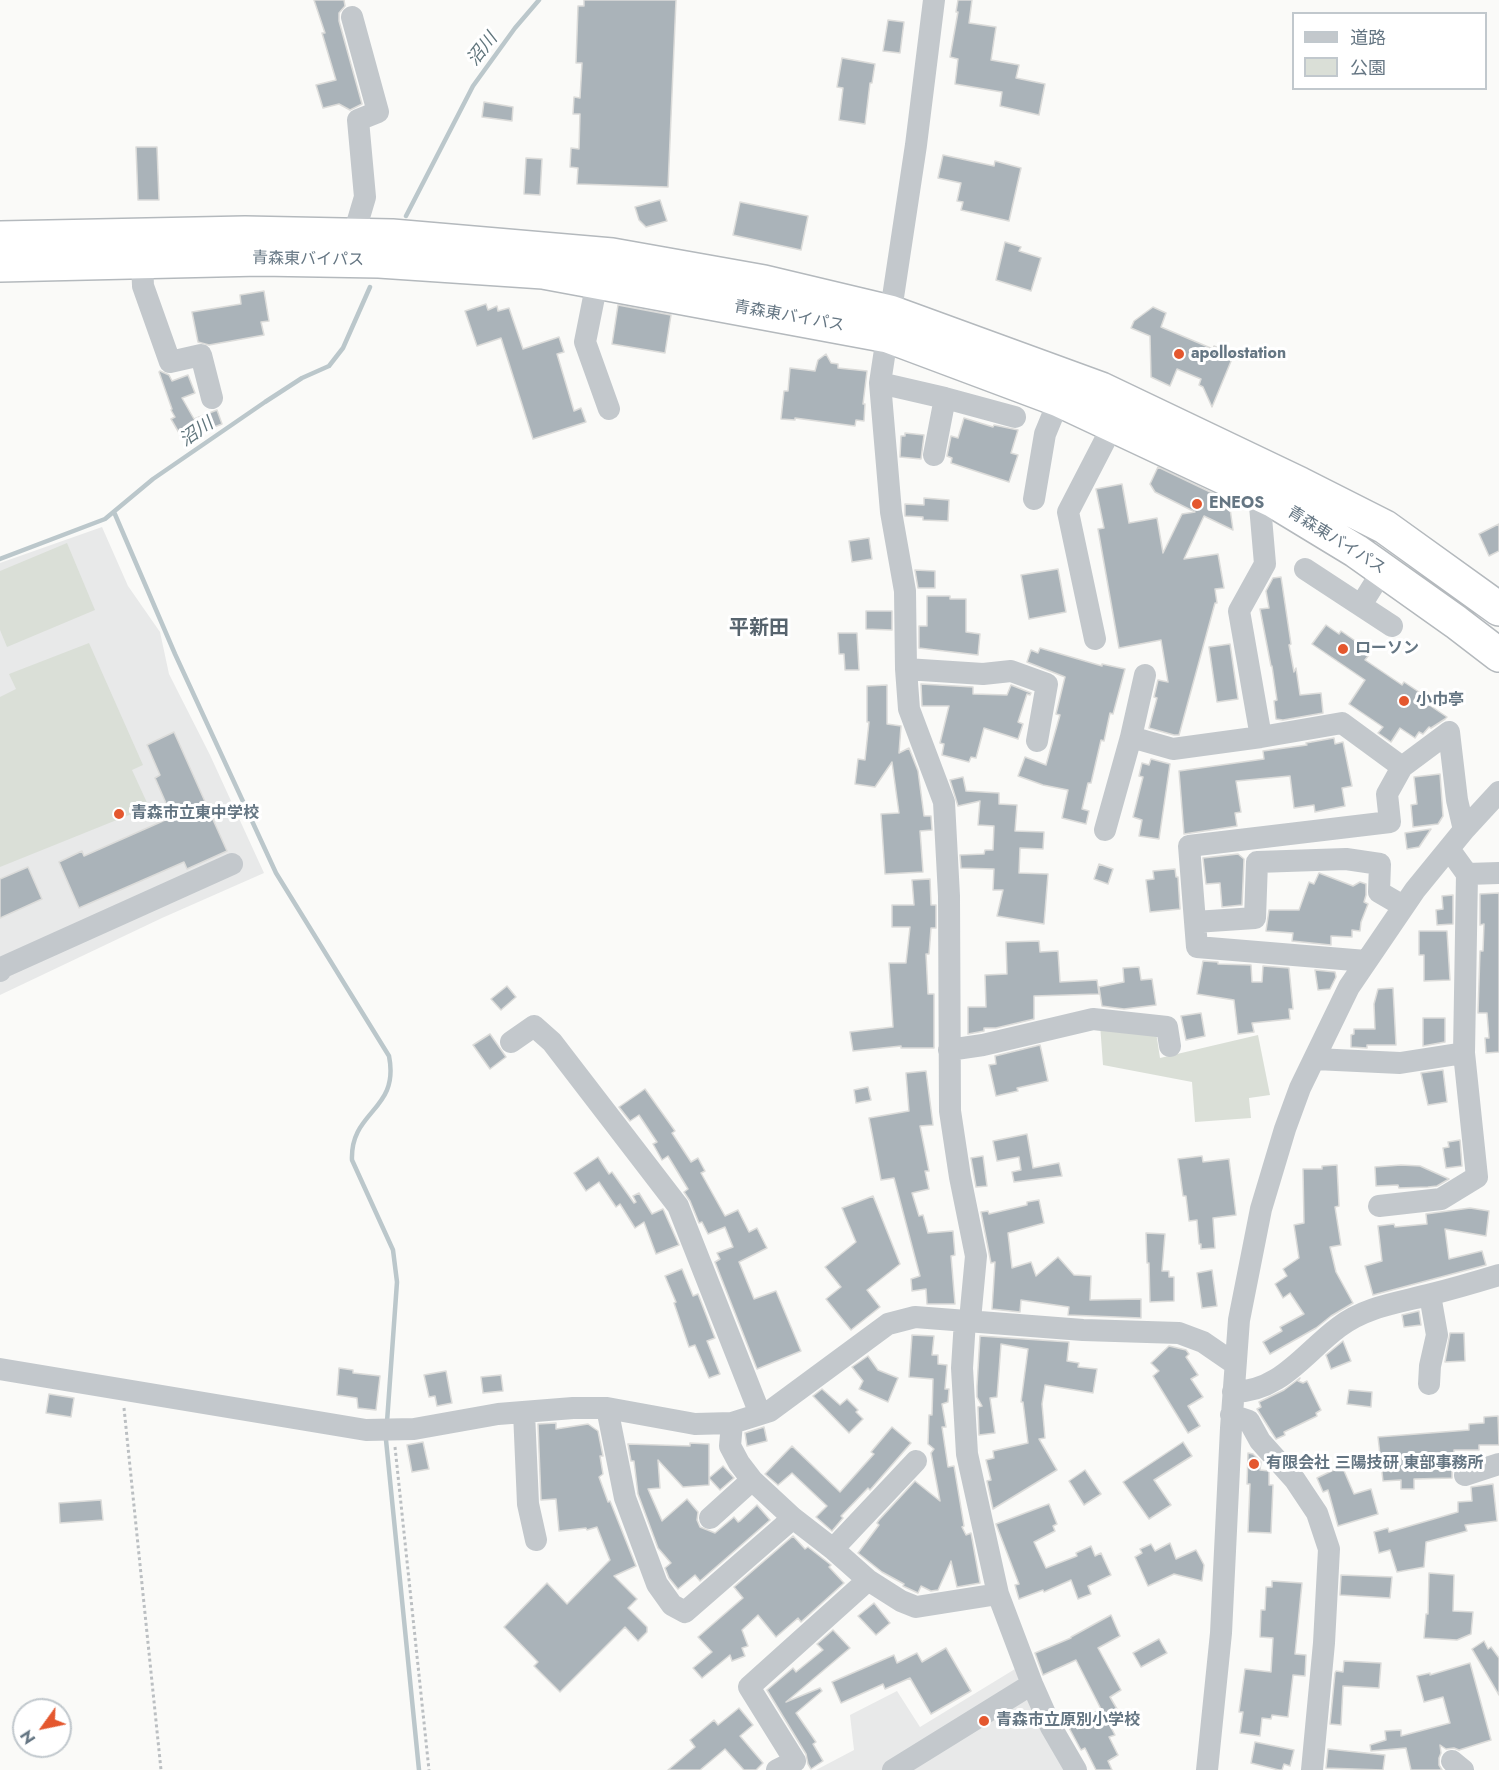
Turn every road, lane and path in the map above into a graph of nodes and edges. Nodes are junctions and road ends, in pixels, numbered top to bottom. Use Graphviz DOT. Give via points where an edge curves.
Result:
graph roads {
  1 [pos="934,0"];
  2 [pos="352,17"];
  3 [pos="0,238"];
  4 [pos="353,248"];
  5 [pos="142,262"];
  6 [pos="0,265"];
  7 [pos="597,282"];
  8 [pos="889,324"];
  9 [pos="880,383"];
  10 [pos="212,398"];
  11 [pos="945,398"];
  12 [pos="1059,400"];
  13 [pos="609,409"];
  14 [pos="1015,417"];
  15 [pos="1113,425"];
  16 [pos="934,455"];
  17 [pos="1259,494"];
  18 [pos="1034,499"];
  19 [pos="1305,569"];
  20 [pos="1383,570"];
  21 [pos="1361,605"];
  22 [pos="1499,609"];
  23 [pos="1392,626"];
  24 [pos="1095,639"];
  25 [pos="1499,655"];
  26 [pos="906,669"];
  27 [pos="1144,675"];
  28 [pos="1261,737"];
  29 [pos="1131,738"];
  30 [pos="1037,741"];
  31 [pos="1402,767"];
  32 [pos="1499,792"];
  33 [pos="1105,830"];
  34 [pos="1464,830"];
  35 [pos="1449,849"];
  36 [pos="232,864"];
  37 [pos="1499,873"];
  38 [pos="1467,874"];
  39 [pos="1403,906"];
  40 [pos="1195,922"];
  41 [pos="1366,961"];
  42 [pos="0,971"];
  43 [pos="511,1042"];
  44 [pos="1170,1046"];
  45 [pos="949,1050"];
  46 [pos="1464,1053"];
  47 [pos="1315,1059"];
  48 [pos="1379,1206"];
  49 [pos="1499,1275"];
  50 [pos="1430,1295"];
  51 [pos="967,1320"];
  52 [pos="1235,1364"];
  53 [pos="0,1369"];
  54 [pos="1429,1384"];
  55 [pos="122,1389"];
  56 [pos="1233,1392"];
  57 [pos="607,1408"];
  58 [pos="524,1412"];
  59 [pos="760,1414"];
  60 [pos="1231,1414"];
  61 [pos="732,1423"];
  62 [pos="393,1431"];
  63 [pos="916,1461"];
  64 [pos="1499,1464"];
  65 [pos="1465,1475"];
  66 [pos="752,1480"];
  67 [pos="710,1518"];
  68 [pos="793,1518"];
  69 [pos="536,1540"];
  70 [pos="833,1549"];
  71 [pos="868,1580"];
  72 [pos="998,1594"];
  73 [pos="1032,1684"];
  74 [pos="161,1770"];
  75 [pos="429,1770"];
  76 [pos="777,1770"];
  77 [pos="892,1770"];
  78 [pos="1076,1770"];
  79 [pos="1207,1770"];
  80 [pos="1312,1770"];
  1 -- 8 [label="street"];
  2 -- 4 [label="street" via="378,112 358,120 365,197"];
  3 -- 4 [label="highway, 青森東バイパス" via="245,233"];
  4 -- 5 [label="highway, 青森東バイパス" via="260,259"];
  4 -- 7 [label="highway, 青森東バイパス" via="379,261 543,272"];
  4 -- 8 [label="highway, 青森東バイパス" via="392,236 612,255 764,282"];
  5 -- 6 [label="highway, 青森東バイパス"];
  5 -- 10 [label="street" via="143,286 170,362 201,355"];
  7 -- 8 [label="highway, 青森東バイパス"];
  7 -- 13 [label="street" via="585,342"];
  8 -- 9 [label="street"];
  8 -- 12 [label="highway, 青森東バイパス"];
  8 -- 22 [label="highway, 青森東バイパス" via="1101,389 1385,527"];
  9 -- 11 [label="street"];
  9 -- 26 [label="street" via="891,512 905,591"];
  11 -- 14 [label="street"];
  11 -- 16 [label="street"];
  12 -- 15 [label="highway, 青森東バイパス"];
  12 -- 18 [label="street" via="1045,434"];
  15 -- 17 [label="highway, 青森東バイパス"];
  15 -- 24 [label="street" via="1068,512"];
  17 -- 20 [label="highway, 青森東バイパス"];
  17 -- 28 [label="street" via="1265,564 1239,611"];
  19 -- 21 [label="street"];
  20 -- 21 [label="street"];
  20 -- 25 [label="highway, 青森東バイパス"];
  21 -- 23 [label="street"];
  26 -- 30 [label="street" via="983,674 1011,671 1047,684"];
  26 -- 45 [label="street" via="909,708 944,801 949,896"];
  27 -- 29 [label="street"];
  28 -- 29 [label="street" via="1173,748"];
  28 -- 31 [label="street" via="1342,723"];
  29 -- 33 [label="street"];
  31 -- 34 [label="street" via="1449,732"];
  31 -- 40 [label="street" via="1387,794 1390,822 1190,846"];
  32 -- 34 [label="street"];
  34 -- 35 [label="street"];
  35 -- 38 [label="street"];
  35 -- 39 [label="street"];
  36 -- 42 [label="street"];
  37 -- 38 [label="street"];
  38 -- 46 [label="street"];
  39 -- 40 [label="street" via="1379,892 1380,864 1346,859 1257,862 1255,918"];
  39 -- 41 [label="street"];
  40 -- 41 [label="street" via="1197,947"];
  41 -- 47 [label="street" via="1349,987"];
  43 -- 59 [label="street" via="534,1026 552,1042 678,1206"];
  44 -- 45 [label="street" via="1167,1027 1093,1019 983,1046"];
  45 -- 51 [label="street" via="950,1112 975,1256"];
  46 -- 47 [label="street" via="1400,1063"];
  46 -- 48 [label="street" via="1477,1177 1441,1199"];
  47 -- 52 [label="street" via="1285,1129 1261,1209 1239,1320"];
  49 -- 50 [label="street"];
  50 -- 54 [label="street" via="1437,1335"];
  50 -- 56 [label="street" via="1368,1310 1339,1326 1266,1387"];
  51 -- 52 [label="street" via="1179,1333 1203,1342"];
  51 -- 59 [label="street" via="915,1317 888,1324 770,1411"];
  51 -- 72 [label="street" via="962,1368 967,1454"];
  52 -- 56 [label="street"];
  53 -- 55 [label="street"];
  55 -- 62 [label="street" via="366,1430"];
  55 -- 74 [label="path"];
  56 -- 60 [label="street"];
  57 -- 58 [label="street"];
  57 -- 61 [label="street" via="695,1424"];
  57 -- 68 [label="street" via="625,1498 657,1584 672,1605 685,1612"];
  58 -- 62 [label="street"];
  58 -- 69 [label="street" via="528,1504"];
  59 -- 61 [label="street"];
  60 -- 79 [label="street" via="1221,1633"];
  60 -- 80 [label="street" via="1249,1421 1260,1441 1295,1480 1317,1513 1329,1549"];
  61 -- 66 [label="street" via="730,1446"];
  62 -- 75 [label="path"];
  63 -- 70 [label="street"];
  64 -- 65 [label="street"];
  66 -- 67 [label="street"];
  66 -- 68 [label="street"];
  68 -- 70 [label="street"];
  70 -- 71 [label="street"];
  71 -- 72 [label="street" via="916,1607"];
  71 -- 76 [label="street" via="749,1687 795,1761"];
  72 -- 73 [label="street"];
  73 -- 77 [label="street"];
  73 -- 78 [label="street"];
}
